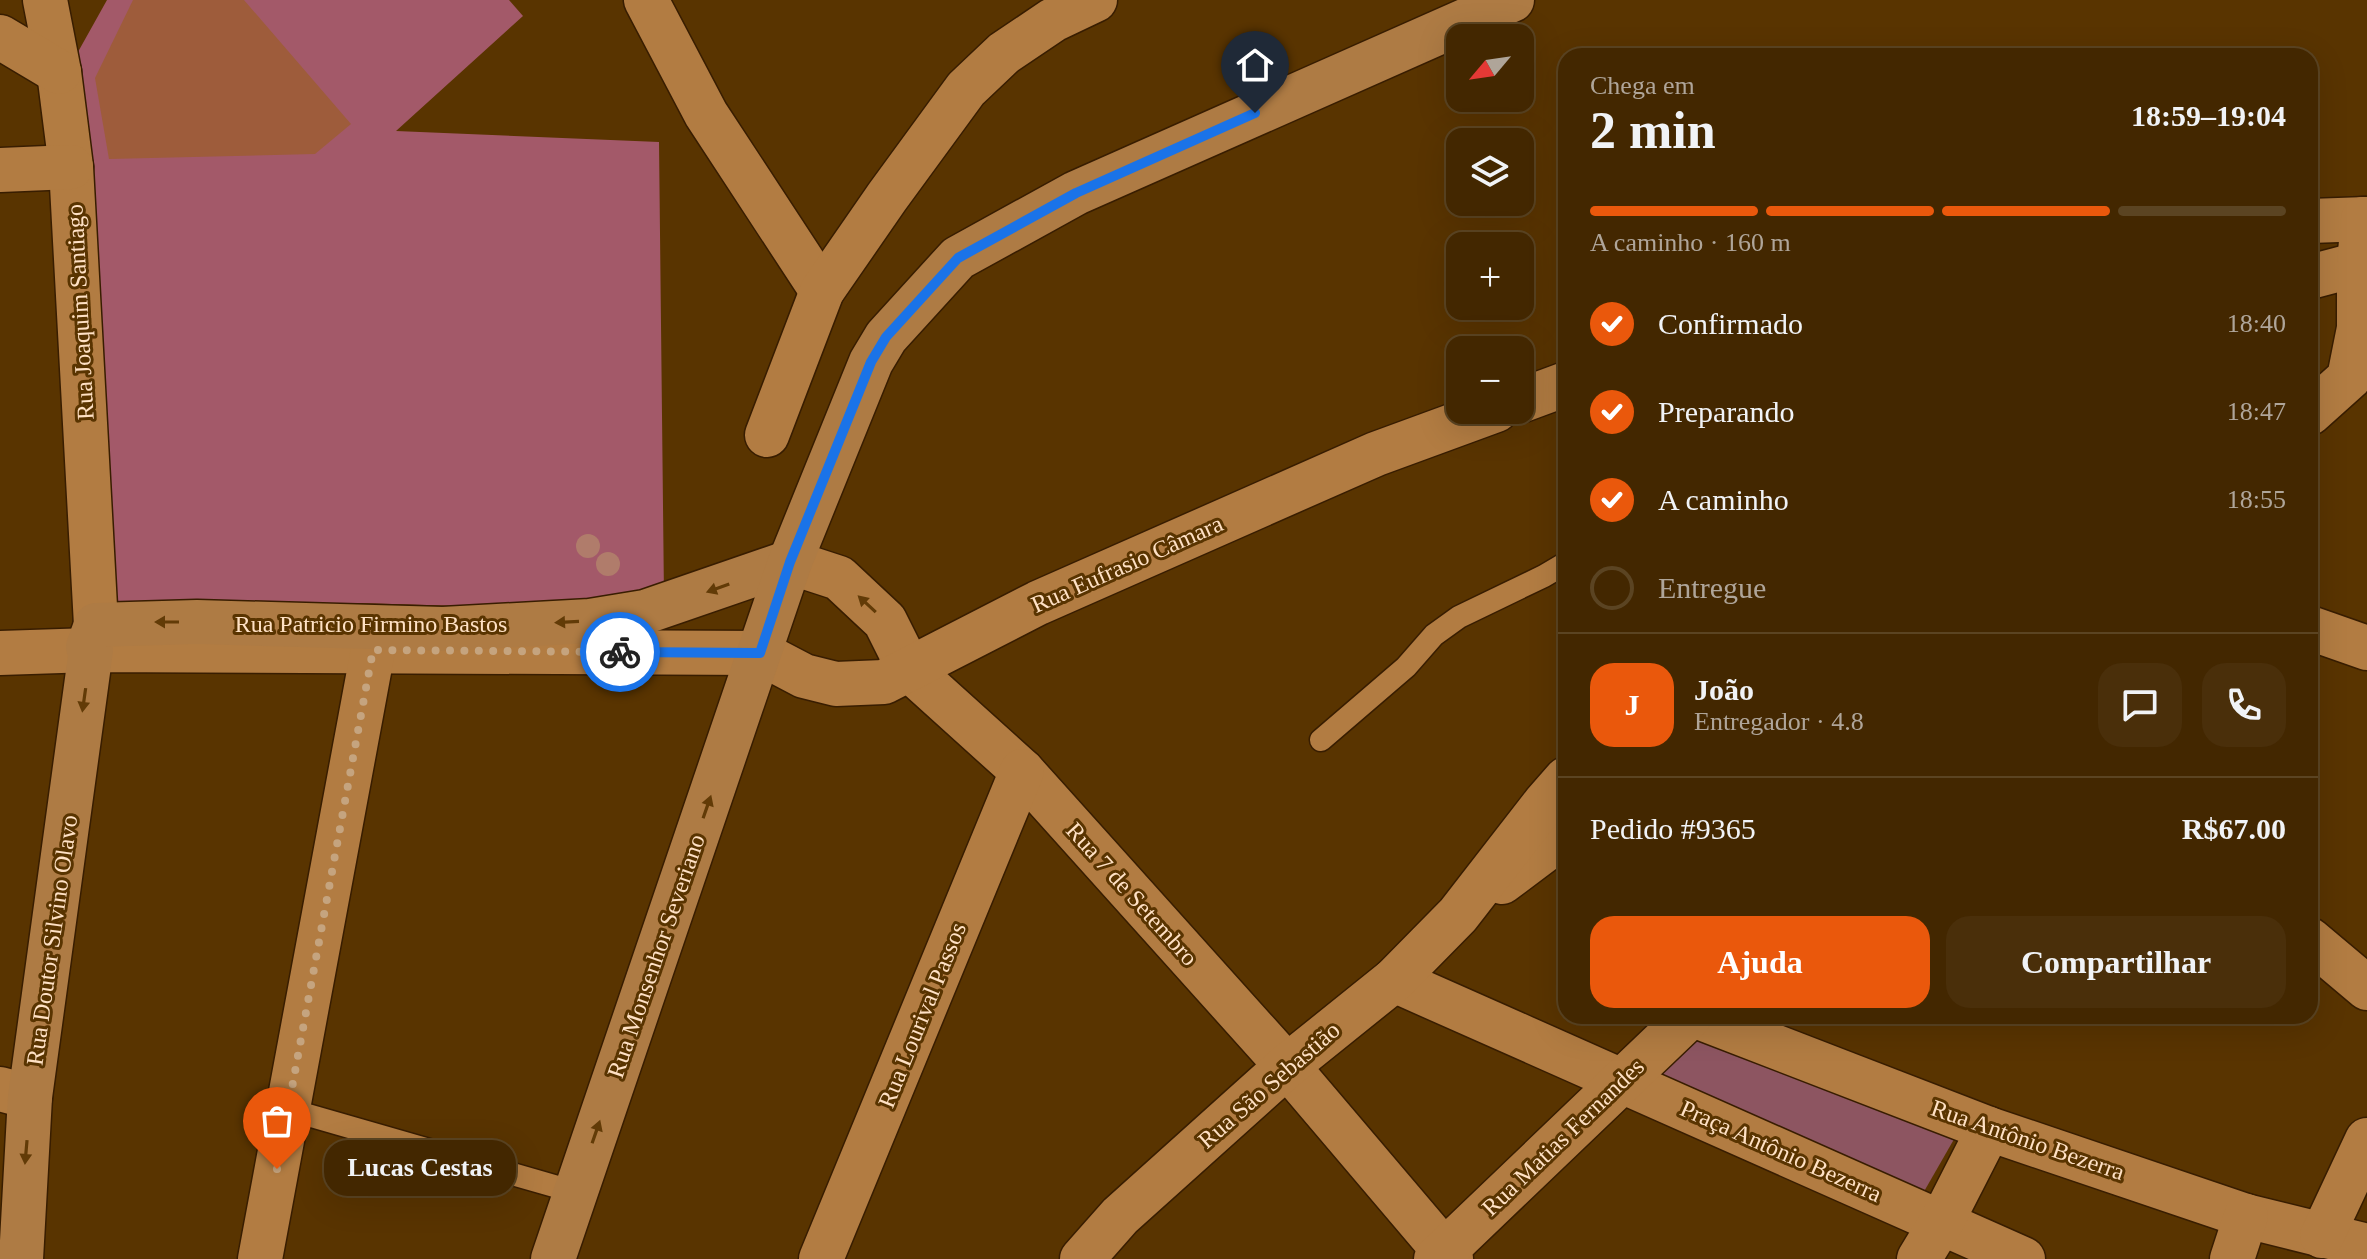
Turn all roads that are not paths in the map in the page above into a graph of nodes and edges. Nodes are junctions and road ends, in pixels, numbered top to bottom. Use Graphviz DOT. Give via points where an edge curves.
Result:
graph roads {
  1 [pos="45,0"];
  2 [pos="646,0"];
  3 [pos="1095,0"];
  4 [pos="1512,0"];
  5 [pos="0,37"];
  6 [pos="59,72"];
  7 [pos="71,167"];
  8 [pos="0,170"];
  9 [pos="2365,219"];
  10 [pos="2318,221"];
  11 [pos="2359,264"];
  12 [pos="2318,275"];
  13 [pos="822,291"];
  14 [pos="1558,387"];
  15 [pos="1534,396"];
  16 [pos="2318,407"];
  17 [pos="2367,410"];
  18 [pos="2318,414"];
  19 [pos="1458,424"];
  20 [pos="767,435"];
  21 [pos="790,562"];
  22 [pos="1558,568"];
  23 [pos="2318,631"];
  24 [pos="94,638"];
  25 [pos="2367,648"];
  26 [pos="373,650"];
  27 [pos="0,653"];
  28 [pos="760,653"];
  29 [pos="909,669"];
  30 [pos="1321,740"];
  31 [pos="1022,771"];
  32 [pos="1558,788"];
  33 [pos="1558,840"];
  34 [pos="1458,915"];
  35 [pos="2318,947"];
  36 [pos="1394,980"];
  37 [pos="2367,988"];
  38 [pos="1684,1024"];
  39 [pos="1714,1024"];
  40 [pos="1287,1066"];
  41 [pos="1619,1081"];
  42 [pos="15,1093"];
  43 [pos="287,1109"];
  44 [pos="1989,1129"];
  45 [pos="2367,1140"];
  46 [pos="575,1192"];
  47 [pos="2246,1216"];
  48 [pos="1942,1221"];
  49 [pos="2322,1236"];
  50 [pos="2367,1246"];
  51 [pos="1444,1256"];
  52 [pos="21,1259"];
  53 [pos="260,1259"];
  54 [pos="553,1259"];
  55 [pos="821,1259"];
  56 [pos="1082,1259"];
  57 [pos="1919,1259"];
  58 [pos="2023,1259"];
  59 [pos="2232,1259"];
  1 -- 6 [label="street, Rua Joaquim Santiago"];
  2 -- 13 [label="street" via="706,114"];
  3 -- 13 [label="street" via="1004,53 966,89"];
  4 -- 21 [label="main road, Rua Monsenhor Severiano" via="1076,193 958,258 886,337 871,362"];
  5 -- 6 [label="street"];
  6 -- 7 [label="street, Rua Joaquim Santiago"];
  7 -- 8 [label="street"];
  7 -- 24 [label="street, Rua Joaquim Santiago"];
  9 -- 10 [label="street"];
  9 -- 11 [label="street"];
  11 -- 12 [label="street"];
  11 -- 16 [label="street" via="2359,328 2349,378"];
  13 -- 20 [label="street"];
  14 -- 15 [label="street"];
  17 -- 18 [label="street"];
  19 -- 29 [label="street, Rua Eufrasio Câmara" via="1376,454 1038,603"];
  21 -- 24 [label="main road, Rua Patricio Firmino Bastos, one-way" via="645,612 590,621 443,629 197,622"];
  21 -- 28 [label="main road, Rua Monsenhor Severiano"];
  29 -- 21 [label="street, Rua 7 de Setembro, one-way" via="885,621 857,594 839,578"];
  22 -- 30 [label="lane" via="1434,635 1406,667"];
  23 -- 25 [label="street"];
  24 -- 26 [label="street, Rua Patricio Firmino Bastos"];
  24 -- 27 [label="street"];
  24 -- 42 [label="main road, Rua Doutor Silvino Olavo, one-way"];
  26 -- 28 [label="street, Rua Patricio Firmino Bastos"];
  26 -- 43 [label="street"];
  28 -- 29 [label="street, Rua Eufrasio Câmara" via="804,676 836,684 884,682"];
  46 -- 28 [label="main road, Rua Monsenhor Severiano, one-way"];
  29 -- 31 [label="street, Rua 7 de Setembro"];
  31 -- 40 [label="street, Rua 7 de Setembro"];
  31 -- 55 [label="street, Rua Lourival Passos"];
  32 -- 34 [label="street, Rua São Sebastião"];
  33 -- 34 [label="street, Rua São Sebastião"];
  34 -- 36 [label="street, Rua São Sebastião"];
  35 -- 37 [label="street"];
  36 -- 40 [label="street, Rua São Sebastião"];
  36 -- 41 [label="street, Praça Antônio Bezerra"];
  38 -- 41 [label="street, Rua Matias Fernandes"];
  39 -- 44 [label="street, Rua Antônio Bezerra"];
  40 -- 51 [label="street, Rua 7 de Setembro"];
  40 -- 56 [label="street, Rua São Sebastião" via="1120,1216"];
  41 -- 48 [label="street, Praça Antônio Bezerra"];
  41 -- 51 [label="street, Rua Matias Fernandes"];
  42 -- 52 [label="main road, Rua Doutor Silvino Olavo, one-way"];
  43 -- 46 [label="lane"];
  43 -- 53 [label="street"];
  44 -- 47 [label="street, Rua Antônio Bezerra"];
  44 -- 48 [label="street"];
  45 -- 49 [label="street"];
  46 -- 54 [label="main road, Rua Monsenhor Severiano"];
  47 -- 49 [label="street, Rua Antônio Bezerra"];
  47 -- 59 [label="street"];
  48 -- 57 [label="street"];
  48 -- 58 [label="street, Praça Antônio Bezerra"];
  49 -- 50 [label="street, Rua Antônio Bezerra"];
}
